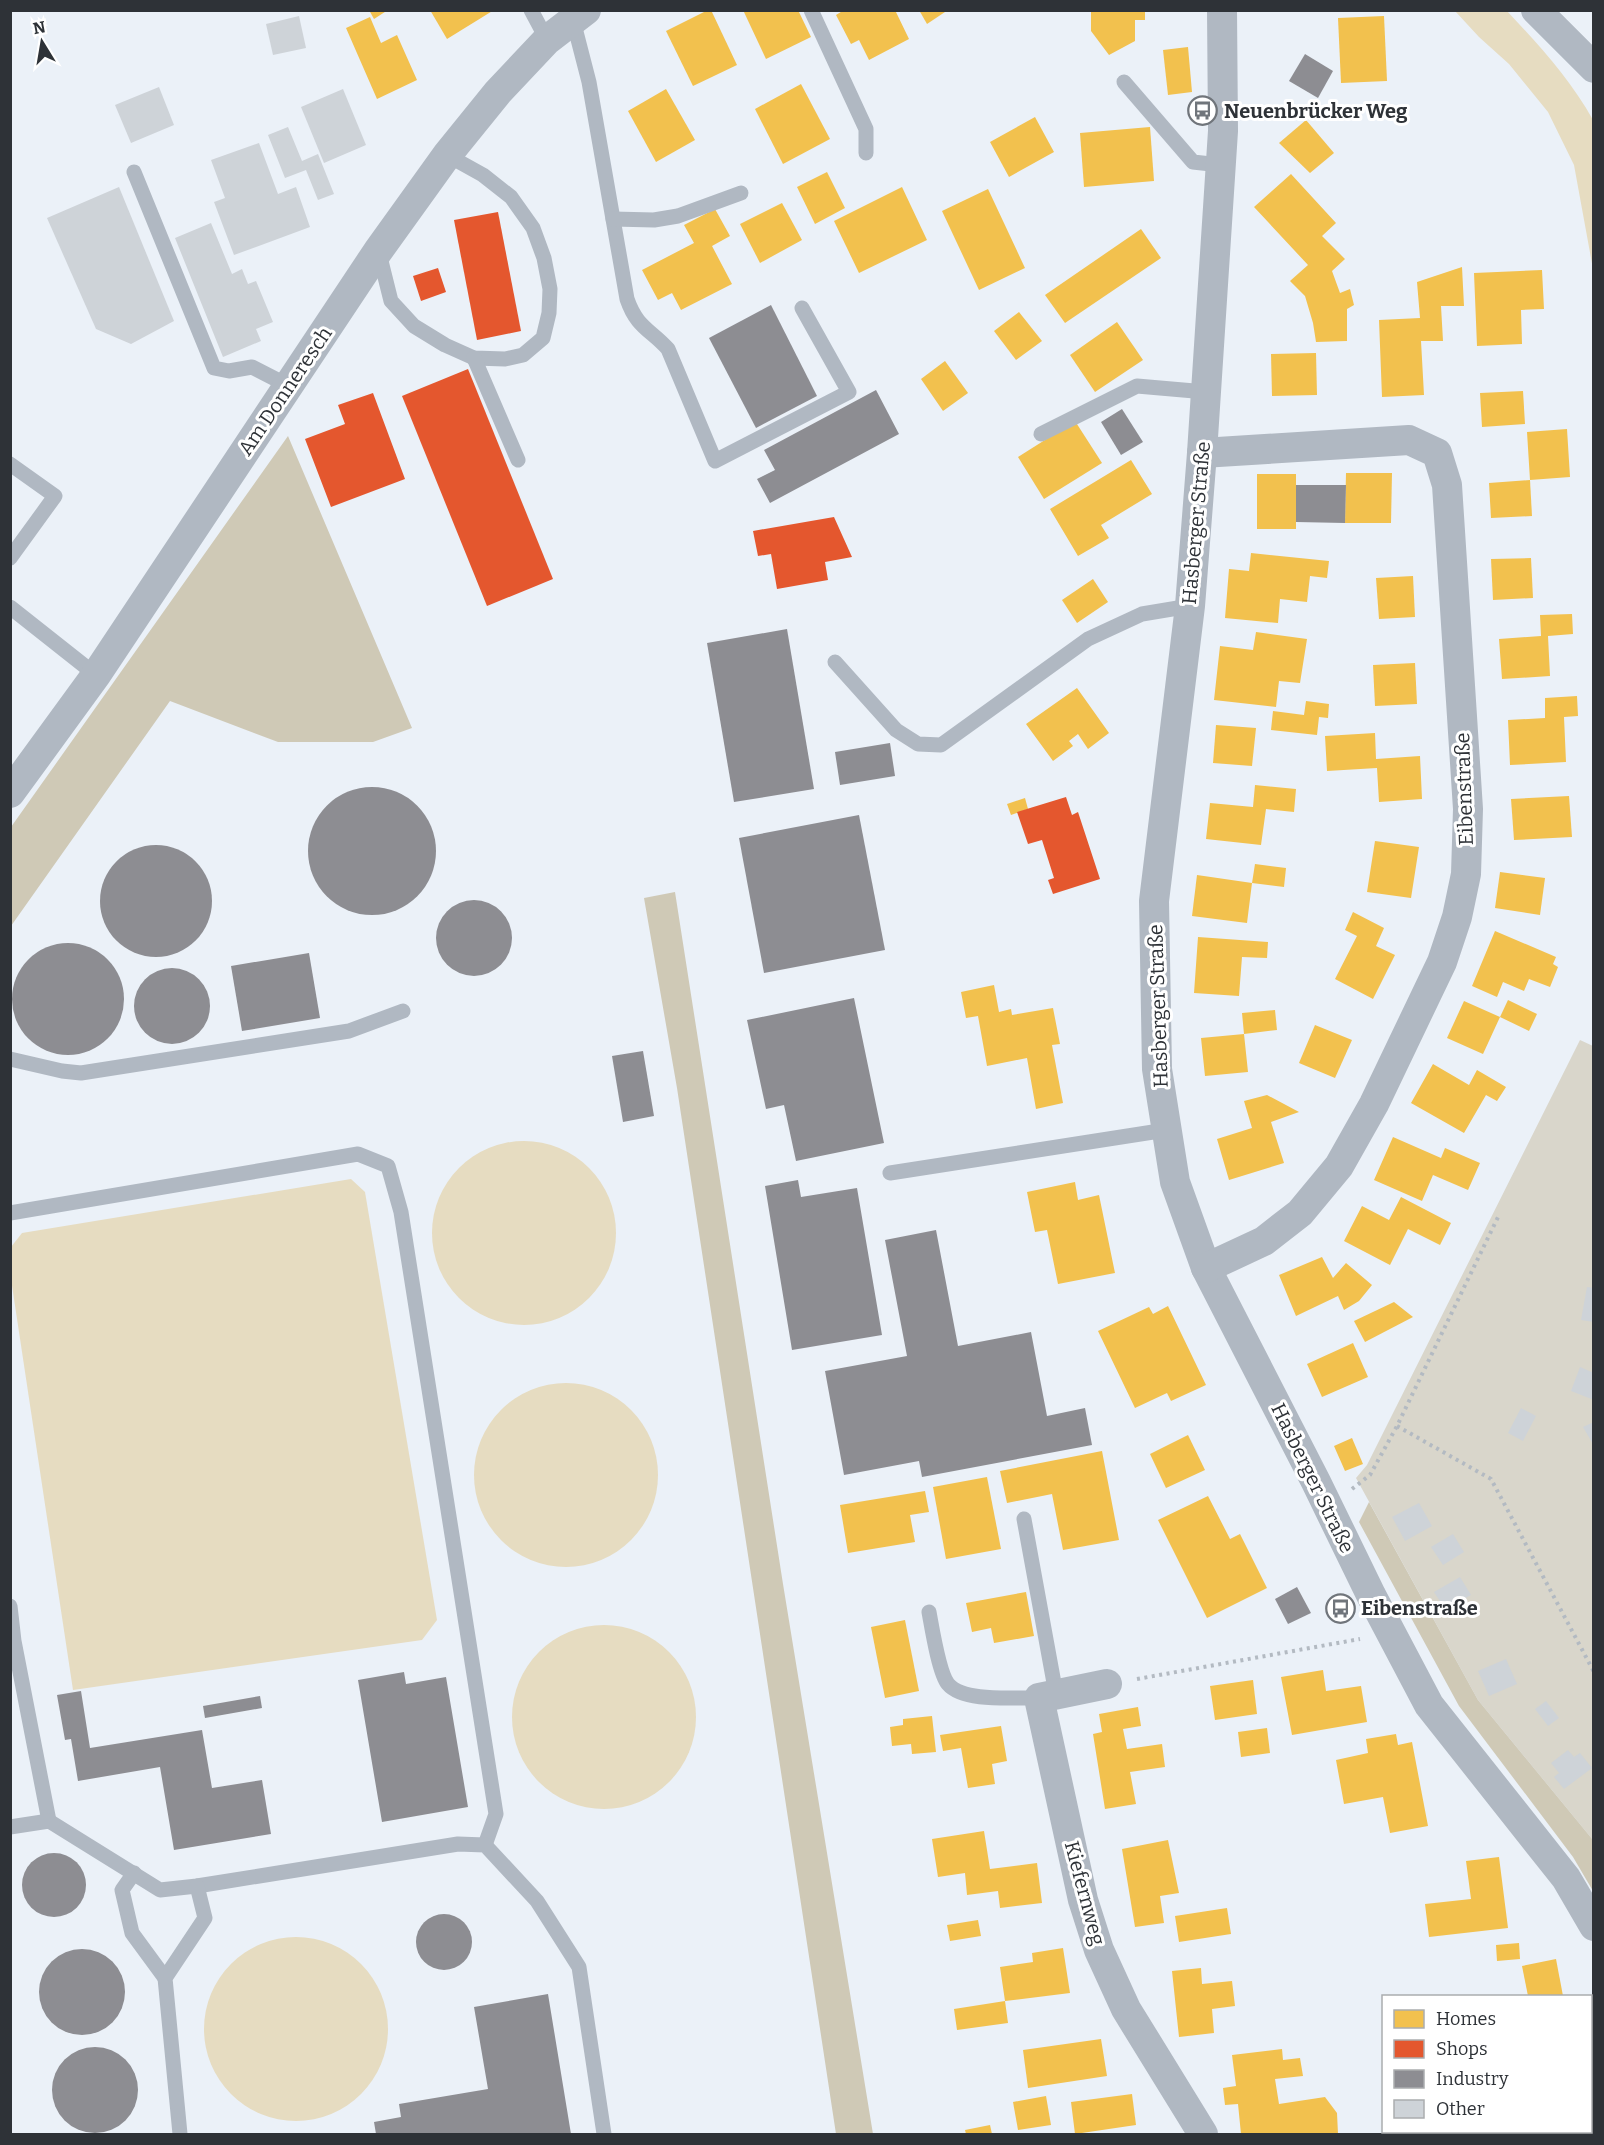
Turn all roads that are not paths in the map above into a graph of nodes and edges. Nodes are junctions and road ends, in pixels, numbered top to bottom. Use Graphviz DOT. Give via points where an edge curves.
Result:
graph roads {
  1 [pos="531,10"];
  2 [pos="811,10"];
  3 [pos="1222,10"];
  4 [pos="1536,10"];
  5 [pos="579,15"];
  6 [pos="547,40"];
  7 [pos="1593,69"];
  8 [pos="1124,82"];
  9 [pos="866,153"];
  10 [pos="447,155"];
  11 [pos="1220,165"];
  12 [pos="134,172"];
  13 [pos="741,193"];
  14 [pos="613,219"];
  15 [pos="378,251"];
  16 [pos="802,308"];
  17 [pos="474,358"];
  18 [pos="289,386"];
  19 [pos="1206,392"];
  20 [pos="1041,434"];
  21 [pos="1202,453"];
  22 [pos="518,460"];
  23 [pos="10,464"];
  24 [pos="10,558"];
  25 [pos="1190,606"];
  26 [pos="10,607"];
  27 [pos="835,662"];
  28 [pos="96,675"];
  29 [pos="10,793"];
  30 [pos="403,1011"];
  31 [pos="10,1059"];
  32 [pos="1166,1130"];
  33 [pos="891,1173"];
  34 [pos="10,1213"];
  35 [pos="1206,1268"];
  36 [pos="1024,1519"];
  37 [pos="10,1606"];
  38 [pos="929,1612"];
  39 [pos="1107,1684"];
  40 [pos="1047,1696"];
  41 [pos="49,1821"];
  42 [pos="10,1827"];
  43 [pos="485,1845"];
  44 [pos="134,1873"];
  45 [pos="197,1887"];
  46 [pos="1593,1926"];
  47 [pos="165,1978"];
  48 [pos="180,2134"];
  49 [pos="604,2134"];
  50 [pos="1203,2134"];
  1 -- 6 [label="lane"];
  2 -- 9 [label="lane" via="866,129"];
  3 -- 11 [label="street, Hasberger Straße"];
  4 -- 7 [label="street"];
  5 -- 6 [label="street, Am Donneresch"];
  5 -- 14 [label="lane"];
  6 -- 10 [label="street, Am Donneresch"];
  8 -- 11 [label="lane" via="1193,162"];
  10 -- 15 [label="street, Am Donneresch"];
  10 -- 17 [label="lane" via="483,174 511,197 533,228 550,289 543,338 523,355"];
  11 -- 19 [label="street, Hasberger Straße"];
  12 -- 18 [label="lane" via="214,368 252,367"];
  13 -- 14 [label="lane" via="678,216"];
  14 -- 16 [label="lane" via="632,315 668,349 715,461 849,392"];
  15 -- 17 [label="lane" via="391,301 414,326"];
  15 -- 18 [label="street, Am Donneresch"];
  17 -- 22 [label="lane"];
  18 -- 28 [label="street, Am Donneresch"];
  19 -- 20 [label="lane" via="1137,386"];
  19 -- 21 [label="street, Hasberger Straße"];
  21 -- 25 [label="street, Hasberger Straße"];
  21 -- 35 [label="street, Eibenstraße" via="1409,440 1437,453 1447,485 1468,810 1466,874 1442,962 1374,1104 1339,1166 1300,1213 1264,1241"];
  23 -- 24 [label="lane" via="55,496"];
  25 -- 27 [label="lane" via="1142,614 1089,639 941,745 918,744 896,730"];
  25 -- 32 [label="street, Hasberger Straße" via="1154,901 1156,1069"];
  26 -- 28 [label="lane"];
  28 -- 29 [label="street, Am Donneresch"];
  30 -- 31 [label="lane" via="349,1030 81,1073"];
  32 -- 33 [label="lane"];
  32 -- 35 [label="street, Hasberger Straße" via="1174,1182"];
  34 -- 43 [label="lane" via="358,1154 388,1166 401,1212 496,1814"];
  35 -- 46 [label="street, Hasberger Straße" via="1390,1634 1430,1705 1566,1878"];
  36 -- 40 [label="lane"];
  37 -- 41 [label="lane"];
  38 -- 40 [label="lane" via="941,1668 947,1683 956,1691 974,1697"];
  39 -- 40 [label="street"];
  40 -- 50 [label="street, Kiefernweg" via="1083,1900 1099,1950 1126,2010"];
  41 -- 42 [label="lane"];
  41 -- 44 [label="lane"];
  43 -- 45 [label="lane" via="458,1844"];
  43 -- 49 [label="lane" via="537,1900 579,1967"];
  44 -- 45 [label="lane" via="160,1890"];
  44 -- 47 [label="lane" via="122,1890 132,1933"];
  45 -- 47 [label="lane" via="205,1918"];
  47 -- 48 [label="lane"];
}
